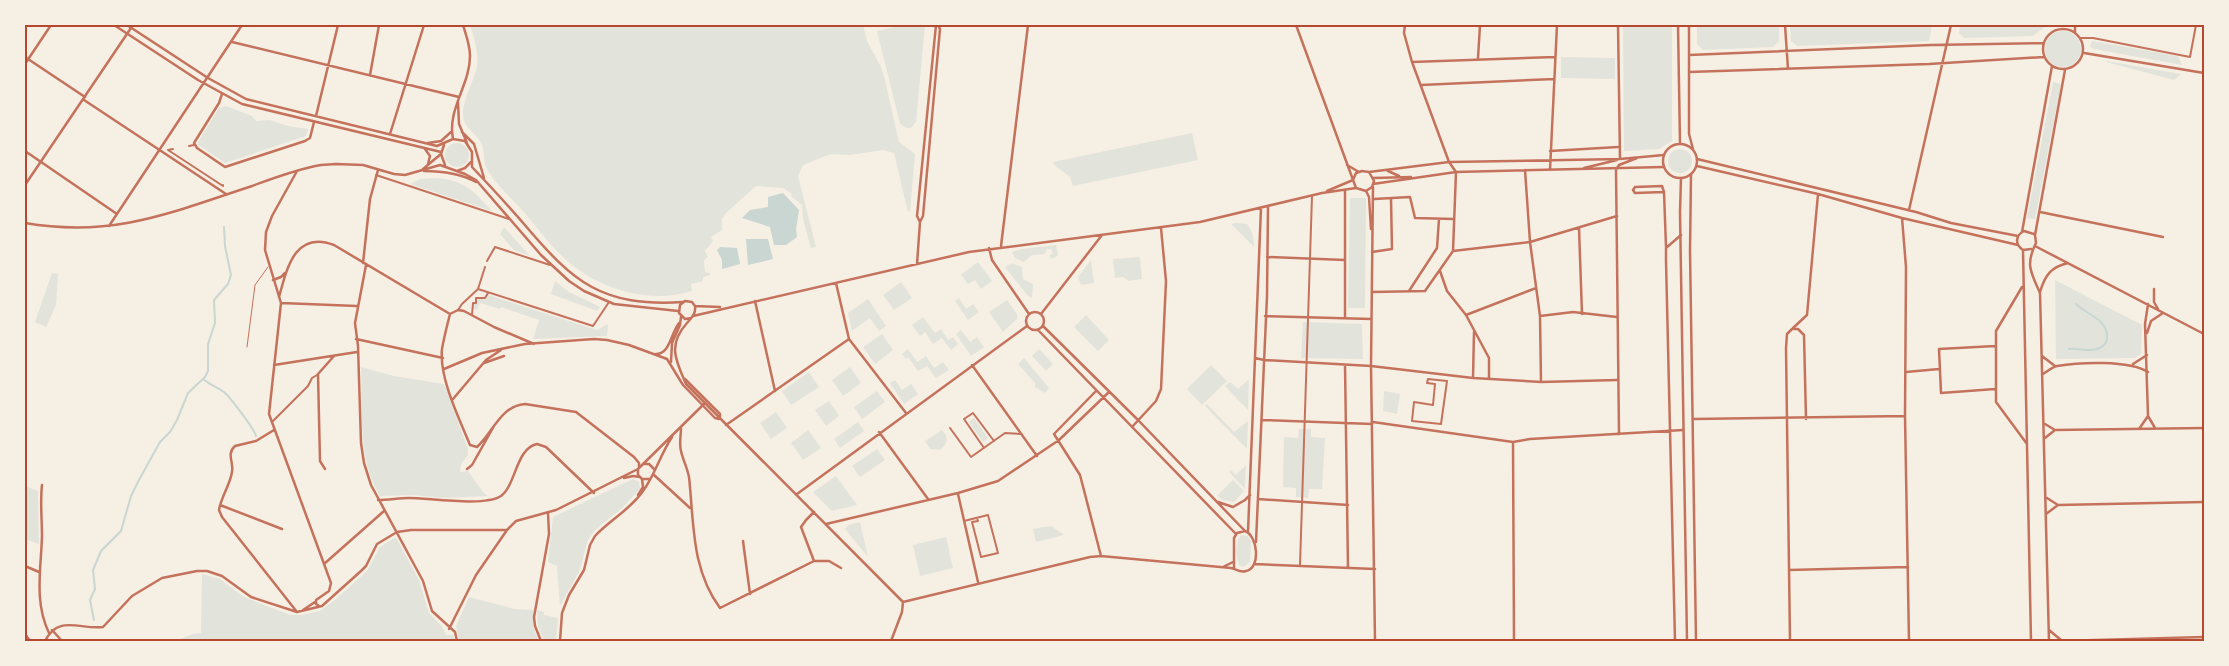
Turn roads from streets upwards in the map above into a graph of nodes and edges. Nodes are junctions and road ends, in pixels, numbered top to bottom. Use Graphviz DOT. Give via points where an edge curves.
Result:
graph roads {
  1 [pos="51,25"];
  2 [pos="114,25"];
  3 [pos="127,25"];
  4 [pos="242,25"];
  5 [pos="338,25"];
  6 [pos="379,25"];
  7 [pos="424,25"];
  8 [pos="463,25"];
  9 [pos="937,25"];
  10 [pos="1028,25"];
  11 [pos="1296,25"];
  12 [pos="1404,25"];
  13 [pos="1480,25"];
  14 [pos="1557,25"];
  15 [pos="1618,25"];
  16 [pos="1678,25"];
  17 [pos="1689,25"];
  18 [pos="1785,25"];
  19 [pos="1951,25"];
  20 [pos="2061,25"];
  21 [pos="2075,25"];
  22 [pos="2196,25"];
  23 [pos="132,26"];
  24 [pos="2060,29"];
  25 [pos="2075,32"];
  26 [pos="128,34"];
  27 [pos="2080,38"];
  28 [pos="232,42"];
  29 [pos="2044,43"];
  30 [pos="1946,45"];
  31 [pos="1786,51"];
  32 [pos="2084,53"];
  33 [pos="1688,56"];
  34 [pos="25,57"];
  35 [pos="1555,57"];
  36 [pos="2044,57"];
  37 [pos="28,59"];
  38 [pos="1478,59"];
  39 [pos="1412,62"];
  40 [pos="1942,62"];
  41 [pos="25,64"];
  42 [pos="328,65"];
  43 [pos="2052,66"];
  44 [pos="1788,69"];
  45 [pos="2065,70"];
  46 [pos="1689,72"];
  47 [pos="2204,73"];
  48 [pos="370,75"];
  49 [pos="208,78"];
  50 [pos="1554,79"];
  51 [pos="204,84"];
  52 [pos="405,84"];
  53 [pos="1421,85"];
  54 [pos="222,94"];
  55 [pos="459,96"];
  56 [pos="85,98"];
  57 [pos="458,101"];
  58 [pos="316,116"];
  59 [pos="314,122"];
  60 [pos="451,132"];
  61 [pos="462,132"];
  62 [pos="390,134"];
  63 [pos="452,140"];
  64 [pos="424,143"];
  65 [pos="1680,143"];
  66 [pos="445,144"];
  67 [pos="468,144"];
  68 [pos="194,145"];
  69 [pos="190,146"];
  70 [pos="1618,147"];
  71 [pos="424,148"];
  72 [pos="173,149"];
  73 [pos="1693,149"];
  74 [pos="160,150"];
  75 [pos="1550,150"];
  76 [pos="25,151"];
  77 [pos="441,153"];
  78 [pos="1664,155"];
  79 [pos="1640,157"];
  80 [pos="1620,159"];
  81 [pos="1697,159"];
  82 [pos="471,160"];
  83 [pos="1550,160"];
  84 [pos="41,162"];
  85 [pos="1449,162"];
  86 [pos="1347,165"];
  87 [pos="1697,166"];
  88 [pos="426,167"];
  89 [pos="1664,167"];
  90 [pos="447,168"];
  91 [pos="1580,169"];
  92 [pos="378,170"];
  93 [pos="1386,170"];
  94 [pos="1525,170"];
  95 [pos="1550,170"];
  96 [pos="1616,170"];
  97 [pos="297,171"];
  98 [pos="420,171"];
  99 [pos="455,171"];
  100 [pos="1359,172"];
  101 [pos="1369,172"];
  102 [pos="1456,172"];
  103 [pos="1692,174"];
  104 [pos="376,175"];
  105 [pos="1400,176"];
  106 [pos="1418,177"];
  107 [pos="1373,178"];
  108 [pos="1681,178"];
  109 [pos="1353,180"];
  110 [pos="486,182"];
  111 [pos="223,184"];
  112 [pos="480,184"];
  113 [pos="25,185"];
  114 [pos="1373,185"];
  115 [pos="1356,188"];
  116 [pos="1345,190"];
  117 [pos="1366,191"];
  118 [pos="1664,192"];
  119 [pos="1322,193"];
  120 [pos="226,194"];
  121 [pos="1818,194"];
  122 [pos="1312,196"];
  123 [pos="1374,199"];
  124 [pos="1391,199"];
  125 [pos="1268,206"];
  126 [pos="1261,208"];
  127 [pos="1909,210"];
  128 [pos="2040,212"];
  129 [pos="117,214"];
  130 [pos="1617,216"];
  131 [pos="1902,218"];
  132 [pos="510,219"];
  133 [pos="1439,219"];
  134 [pos="1454,219"];
  135 [pos="920,222"];
  136 [pos="25,223"];
  137 [pos="108,227"];
  138 [pos="1161,228"];
  139 [pos="1579,228"];
  140 [pos="1260,232"];
  141 [pos="2022,232"];
  142 [pos="1267,233"];
  143 [pos="1102,235"];
  144 [pos="1681,235"];
  145 [pos="2035,235"];
  146 [pos="2018,236"];
  147 [pos="2163,237"];
  148 [pos="1372,240"];
  149 [pos="1530,242"];
  150 [pos="2018,245"];
  151 [pos="1001,246"];
  152 [pos="990,248"];
  153 [pos="1666,248"];
  154 [pos="2033,248"];
  155 [pos="2023,250"];
  156 [pos="1452,251"];
  157 [pos="1372,252"];
  158 [pos="1267,257"];
  159 [pos="1310,258"];
  160 [pos="1345,260"];
  161 [pos="488,261"];
  162 [pos="2068,263"];
  163 [pos="364,264"];
  164 [pos="917,264"];
  165 [pos="550,265"];
  166 [pos="485,267"];
  167 [pos="1440,270"];
  168 [pos="286,272"];
  169 [pos="273,280"];
  170 [pos="836,284"];
  171 [pos="2023,286"];
  172 [pos="1536,288"];
  173 [pos="478,289"];
  174 [pos="2154,289"];
  175 [pos="1372,292"];
  176 [pos="1409,292"];
  177 [pos="489,293"];
  178 [pos="2040,293"];
  179 [pos="1257,295"];
  180 [pos="1266,296"];
  181 [pos="279,297"];
  182 [pos="755,301"];
  183 [pos="281,302"];
  184 [pos="609,302"];
  185 [pos="683,302"];
  186 [pos="2148,304"];
  187 [pos="357,306"];
  188 [pos="695,306"];
  189 [pos="724,308"];
  190 [pos="458,310"];
  191 [pos="678,311"];
  192 [pos="2164,312"];
  193 [pos="450,314"];
  194 [pos="1029,314"];
  195 [pos="1041,314"];
  196 [pos="1582,314"];
  197 [pos="472,315"];
  198 [pos="1466,315"];
  199 [pos="680,316"];
  200 [pos="1265,316"];
  201 [pos="1540,316"];
  202 [pos="692,317"];
  203 [pos="1307,317"];
  204 [pos="1617,317"];
  205 [pos="1345,318"];
  206 [pos="1371,319"];
  207 [pos="680,322"];
  208 [pos="1027,326"];
  209 [pos="1043,326"];
  210 [pos="1792,329"];
  211 [pos="1038,330"];
  212 [pos="1474,332"];
  213 [pos="2204,334"];
  214 [pos="2146,337"];
  215 [pos="356,338"];
  216 [pos="849,339"];
  217 [pos="534,344"];
  218 [pos="1995,346"];
  219 [pos="502,349"];
  220 [pos="357,352"];
  221 [pos="652,354"];
  222 [pos="2147,355"];
  223 [pos="334,356"];
  224 [pos="504,356"];
  225 [pos="2042,356"];
  226 [pos="443,358"];
  227 [pos="1255,358"];
  228 [pos="1264,360"];
  229 [pos="482,363"];
  230 [pos="1307,363"];
  231 [pos="274,365"];
  232 [pos="671,365"];
  233 [pos="972,365"];
  234 [pos="1345,365"];
  235 [pos="2132,365"];
  236 [pos="1371,366"];
  237 [pos="2055,366"];
  238 [pos="444,369"];
  239 [pos="1939,369"];
  240 [pos="1905,372"];
  241 [pos="2148,372"];
  242 [pos="318,374"];
  243 [pos="2043,374"];
  244 [pos="1516,375"];
  245 [pos="683,377"];
  246 [pos="1428,378"];
  247 [pos="1473,378"];
  248 [pos="1489,378"];
  249 [pos="1516,380"];
  250 [pos="1617,380"];
  251 [pos="1541,382"];
  252 [pos="1996,390"];
  253 [pos="775,391"];
  254 [pos="1096,391"];
  255 [pos="1109,392"];
  256 [pos="1103,398"];
  257 [pos="452,399"];
  258 [pos="703,404"];
  259 [pos="906,413"];
  260 [pos="1905,416"];
  261 [pos="2148,416"];
  262 [pos="1806,418"];
  263 [pos="720,419"];
  264 [pos="1788,419"];
  265 [pos="1138,420"];
  266 [pos="1262,420"];
  267 [pos="1693,420"];
  268 [pos="1305,422"];
  269 [pos="271,423"];
  270 [pos="1373,423"];
  271 [pos="495,424"];
  272 [pos="1347,424"];
  273 [pos="2044,424"];
  274 [pos="726,425"];
  275 [pos="681,426"];
  276 [pos="1132,427"];
  277 [pos="950,428"];
  278 [pos="2204,428"];
  279 [pos="2139,429"];
  280 [pos="2155,429"];
  281 [pos="274,430"];
  282 [pos="1683,430"];
  283 [pos="2056,430"];
  284 [pos="1669,431"];
  285 [pos="676,432"];
  286 [pos="879,432"];
  287 [pos="1021,434"];
  288 [pos="1619,434"];
  289 [pos="2044,438"];
  290 [pos="1059,440"];
  291 [pos="994,441"];
  292 [pos="1513,442"];
  293 [pos="2027,444"];
  294 [pos="984,448"];
  295 [pos="1037,456"];
  296 [pos="644,464"];
  297 [pos="639,468"];
  298 [pos="325,469"];
  299 [pos="467,469"];
  300 [pos="654,471"];
  301 [pos="654,475"];
  302 [pos="641,478"];
  303 [pos="650,479"];
  304 [pos="618,480"];
  305 [pos="42,485"];
  306 [pos="594,493"];
  307 [pos="958,493"];
  308 [pos="797,494"];
  309 [pos="1250,494"];
  310 [pos="2046,497"];
  311 [pos="636,499"];
  312 [pos="928,499"];
  313 [pos="378,500"];
  314 [pos="1258,500"];
  315 [pos="1216,501"];
  316 [pos="1302,502"];
  317 [pos="2204,502"];
  318 [pos="220,505"];
  319 [pos="1348,505"];
  320 [pos="2058,505"];
  321 [pos="690,508"];
  322 [pos="384,512"];
  323 [pos="814,512"];
  324 [pos="548,513"];
  325 [pos="2046,514"];
  326 [pos="977,518"];
  327 [pos="964,521"];
  328 [pos="826,524"];
  329 [pos="282,529"];
  330 [pos="507,530"];
  331 [pos="1244,531"];
  332 [pos="397,532"];
  333 [pos="1248,532"];
  334 [pos="1236,534"];
  335 [pos="743,541"];
  336 [pos="1256,543"];
  337 [pos="1101,556"];
  338 [pos="814,561"];
  339 [pos="1233,562"];
  340 [pos="324,564"];
  341 [pos="1254,564"];
  342 [pos="25,566"];
  343 [pos="1300,566"];
  344 [pos="1221,567"];
  345 [pos="1908,567"];
  346 [pos="841,568"];
  347 [pos="1234,568"];
  348 [pos="1348,568"];
  349 [pos="1375,569"];
  350 [pos="1790,570"];
  351 [pos="39,572"];
  352 [pos="978,582"];
  353 [pos="750,594"];
  354 [pos="320,599"];
  355 [pos="316,602"];
  356 [pos="324,602"];
  357 [pos="903,602"];
  358 [pos="319,606"];
  359 [pos="298,612"];
  360 [pos="449,629"];
  361 [pos="2048,629"];
  362 [pos="52,630"];
  363 [pos="49,633"];
  364 [pos="25,634"];
  365 [pos="2204,637"];
  366 [pos="1687,640"];
  367 [pos="2060,640"];
  368 [pos="30,641"];
  369 [pos="45,641"];
  370 [pos="62,641"];
  371 [pos="457,641"];
  372 [pos="542,641"];
  373 [pos="560,641"];
  374 [pos="891,641"];
  375 [pos="1375,641"];
  376 [pos="1514,641"];
  377 [pos="1612,641"];
  378 [pos="1675,641"];
  379 [pos="1696,641"];
  380 [pos="1790,641"];
  381 [pos="1909,641"];
  382 [pos="2031,641"];
  383 [pos="2048,641"];
  1 -- 37 [label="street"];
  2 -- 26 [label="street"];
  3 -- 23 [label="street"];
  4 -- 28 [label="street"];
  5 -- 42 [label="street"];
  6 -- 48 [label="street"];
  7 -- 52 [label="street"];
  8 -- 55 [label="street" via="470,57"];
  9 -- 135 [label="street" via="918,216"];
  9 -- 135 [label="street" via="940,29"];
  10 -- 151 [label="street"];
  11 -- 86 [label="street"];
  12 -- 39 [label="street"];
  13 -- 38 [label="street"];
  14 -- 35 [label="street"];
  15 -- 70 [label="street"];
  16 -- 65 [label="street"];
  17 -- 33 [label="street"];
  18 -- 31 [label="street"];
  19 -- 30 [label="street"];
  20 -- 24 [label="street"];
  21 -- 25 [label="street"];
  22 -- 27 [label="street" via="2190,57"];
  23 -- 26 [label="street"];
  23 -- 49 [label="street"];
  24 -- 25 [label="street"];
  24 -- 29 [label="street" via="2050,34"];
  25 -- 27 [label="street"];
  26 -- 51 [label="street"];
  26 -- 56 [label="street"];
  27 -- 32 [label="street"];
  28 -- 42 [label="street"];
  28 -- 49 [label="street"];
  29 -- 30 [label="street"];
  29 -- 36 [label="street"];
  30 -- 31 [label="street"];
  30 -- 40 [label="street"];
  31 -- 33 [label="street"];
  31 -- 44 [label="street"];
  32 -- 45 [label="street" via="2076,65"];
  32 -- 47 [label="street"];
  33 -- 46 [label="street"];
  34 -- 37 [label="street"];
  35 -- 38 [label="street"];
  35 -- 50 [label="street"];
  36 -- 40 [label="street"];
  36 -- 43 [label="street"];
  37 -- 41 [label="street"];
  37 -- 56 [label="street"];
  38 -- 39 [label="street"];
  39 -- 53 [label="street"];
  40 -- 44 [label="street"];
  40 -- 127 [label="street"];
  42 -- 48 [label="street"];
  42 -- 58 [label="street"];
  43 -- 45 [label="street"];
  43 -- 141 [label="street"];
  44 -- 46 [label="street"];
  45 -- 128 [label="street"];
  46 -- 73 [label="street" via="1689,134"];
  48 -- 52 [label="street"];
  49 -- 51 [label="street"];
  49 -- 58 [label="street" via="246,99"];
  50 -- 53 [label="street"];
  50 -- 75 [label="street"];
  51 -- 54 [label="street"];
  51 -- 74 [label="street"];
  52 -- 55 [label="street"];
  52 -- 62 [label="street"];
  53 -- 85 [label="street"];
  54 -- 59 [label="street" via="242,104"];
  54 -- 68 [label="street"];
  55 -- 57 [label="street"];
  56 -- 74 [label="street"];
  56 -- 84 [label="street"];
  57 -- 60 [label="street"];
  57 -- 61 [label="street"];
  58 -- 62 [label="street"];
  59 -- 68 [label="street" via="308,140 225,168"];
  59 -- 71 [label="street"];
  60 -- 63 [label="street"];
  60 -- 64 [label="street" via="441,141"];
  61 -- 67 [label="street"];
  61 -- 110 [label="street" via="477,148 478,162"];
  62 -- 64 [label="street"];
  63 -- 66 [label="street"];
  63 -- 67 [label="street"];
  64 -- 66 [label="street"];
  65 -- 73 [label="street"];
  65 -- 78 [label="street" via="1670,146"];
  66 -- 77 [label="street"];
  67 -- 82 [label="street"];
  68 -- 69 [label="street"];
  70 -- 75 [label="street"];
  70 -- 80 [label="street"];
  71 -- 77 [label="street"];
  71 -- 88 [label="street" via="430,156"];
  72 -- 111 [label="street" via="168,150"];
  73 -- 81 [label="street"];
  74 -- 120 [label="street"];
  74 -- 129 [label="street"];
  75 -- 83 [label="street"];
  76 -- 84 [label="street"];
  77 -- 88 [label="street"];
  77 -- 90 [label="street"];
  78 -- 79 [label="street"];
  78 -- 89 [label="street"];
  79 -- 80 [label="street"];
  79 -- 96 [label="street" via="1619,165"];
  80 -- 83 [label="street"];
  80 -- 91 [label="street"];
  81 -- 87 [label="street"];
  81 -- 127 [label="street"];
  82 -- 99 [label="street" via="465,168"];
  82 -- 110 [label="street" via="472,167"];
  83 -- 85 [label="street"];
  83 -- 95 [label="street"];
  84 -- 113 [label="street"];
  84 -- 129 [label="street"];
  85 -- 93 [label="street"];
  85 -- 102 [label="street"];
  86 -- 100 [label="street"];
  86 -- 109 [label="street"];
  87 -- 103 [label="street"];
  87 -- 121 [label="street"];
  88 -- 98 [label="street"];
  89 -- 96 [label="street"];
  89 -- 108 [label="street" via="1670,174"];
  90 -- 98 [label="street" via="440,165"];
  90 -- 99 [label="street"];
  91 -- 95 [label="street"];
  91 -- 96 [label="street"];
  92 -- 97 [label="street" via="336,164"];
  92 -- 98 [label="street" via="399,174"];
  92 -- 104 [label="street"];
  93 -- 101 [label="street"];
  93 -- 105 [label="street"];
  94 -- 95 [label="street"];
  94 -- 102 [label="street"];
  94 -- 149 [label="street"];
  96 -- 130 [label="street"];
  97 -- 120 [label="street"];
  97 -- 169 [label="street" via="266,232 265,250"];
  98 -- 112 [label="street" via="468,177"];
  99 -- 112 [label="street" via="472,176"];
  100 -- 101 [label="street"];
  100 -- 109 [label="street"];
  101 -- 107 [label="street"];
  102 -- 106 [label="street"];
  102 -- 134 [label="street"];
  103 -- 108 [label="street"];
  103 -- 267 [label="street"];
  104 -- 132 [label="street"];
  104 -- 163 [label="street" via="370,200"];
  105 -- 106 [label="street"];
  105 -- 107 [label="street"];
  106 -- 114 [label="street"];
  107 -- 114 [label="street"];
  108 -- 144 [label="street"];
  109 -- 115 [label="street"];
  109 -- 119 [label="street"];
  110 -- 185 [label="street" via="556,261 578,279 623,299 647,303"];
  112 -- 132 [label="street"];
  114 -- 117 [label="street"];
  114 -- 123 [label="street"];
  115 -- 116 [label="street"];
  115 -- 117 [label="street"];
  116 -- 119 [label="street"];
  116 -- 160 [label="street"];
  117 -- 148 [label="street"];
  118 -- 118 [label="street" via="1662,186 1635,187 1632,190 1635,193"];
  118 -- 153 [label="street"];
  119 -- 122 [label="street"];
  120 -- 137 [label="street" via="141,222"];
  121 -- 131 [label="street"];
  121 -- 210 [label="street" via="1807,316"];
  122 -- 125 [label="street"];
  122 -- 159 [label="street"];
  123 -- 124 [label="street"];
  123 -- 148 [label="street"];
  124 -- 133 [label="street" via="1410,197 1415,218"];
  124 -- 157 [label="street" via="1392,249"];
  125 -- 126 [label="street"];
  125 -- 142 [label="street"];
  126 -- 138 [label="street"];
  126 -- 140 [label="street"];
  127 -- 146 [label="street" via="1951,223"];
  128 -- 145 [label="street"];
  128 -- 147 [label="street"];
  129 -- 137 [label="street"];
  130 -- 139 [label="street"];
  130 -- 204 [label="street"];
  131 -- 150 [label="street"];
  131 -- 240 [label="street" via="1906,268"];
  132 -- 165 [label="street"];
  133 -- 134 [label="street"];
  133 -- 176 [label="street" via="1437,248"];
  134 -- 156 [label="street"];
  135 -- 164 [label="street"];
  136 -- 137 [label="street" via="74,228"];
  138 -- 143 [label="street"];
  138 -- 265 [label="street" via="1166,281 1161,389 1156,401"];
  139 -- 149 [label="street"];
  139 -- 196 [label="street"];
  140 -- 142 [label="street"];
  140 -- 179 [label="street"];
  141 -- 145 [label="street" via="2027,230"];
  141 -- 146 [label="street"];
  142 -- 158 [label="street"];
  143 -- 151 [label="street"];
  143 -- 195 [label="street"];
  144 -- 153 [label="street"];
  144 -- 282 [label="street"];
  145 -- 154 [label="street"];
  146 -- 150 [label="street"];
  148 -- 157 [label="street"];
  149 -- 156 [label="street"];
  149 -- 172 [label="street"];
  150 -- 155 [label="street"];
  151 -- 152 [label="street"];
  152 -- 164 [label="street"];
  152 -- 194 [label="street" via="992,260"];
  153 -- 284 [label="street"];
  154 -- 155 [label="street"];
  154 -- 162 [label="street"];
  154 -- 178 [label="street" via="2029,264"];
  155 -- 171 [label="street"];
  156 -- 167 [label="street"];
  157 -- 175 [label="street"];
  158 -- 159 [label="street"];
  158 -- 180 [label="street"];
  159 -- 160 [label="street"];
  159 -- 203 [label="street"];
  160 -- 205 [label="street"];
  161 -- 165 [label="street" via="495,246"];
  162 -- 178 [label="street" via="2050,271"];
  162 -- 186 [label="street"];
  163 -- 168 [label="street" via="334,245 314,241 298,250"];
  163 -- 187 [label="street"];
  163 -- 193 [label="street"];
  164 -- 170 [label="street"];
  165 -- 184 [label="street" via="576,286"];
  166 -- 173 [label="street"];
  167 -- 176 [label="street" via="1426,291"];
  167 -- 198 [label="street" via="1447,291"];
  168 -- 169 [label="street"];
  168 -- 181 [label="street"];
  169 -- 181 [label="street"];
  170 -- 182 [label="street"];
  170 -- 216 [label="street"];
  171 -- 218 [label="street" via="1996,331"];
  171 -- 293 [label="street"];
  172 -- 198 [label="street"];
  172 -- 201 [label="street"];
  173 -- 177 [label="street"];
  173 -- 190 [label="street"];
  174 -- 192 [label="street" via="2156,307"];
  175 -- 176 [label="street"];
  175 -- 206 [label="street"];
  177 -- 184 [label="street" via="593,326"];
  177 -- 197 [label="street" via="472,303"];
  178 -- 225 [label="street"];
  179 -- 180 [label="street"];
  179 -- 227 [label="street"];
  180 -- 200 [label="street"];
  181 -- 183 [label="street"];
  182 -- 189 [label="street"];
  182 -- 253 [label="street"];
  183 -- 187 [label="street"];
  183 -- 231 [label="street"];
  184 -- 191 [label="street"];
  185 -- 188 [label="street" via="689,301"];
  185 -- 191 [label="street"];
  186 -- 192 [label="street"];
  186 -- 214 [label="street"];
  187 -- 215 [label="street"];
  188 -- 189 [label="street"];
  188 -- 202 [label="street"];
  189 -- 202 [label="street"];
  190 -- 193 [label="street"];
  190 -- 197 [label="street"];
  191 -- 199 [label="street"];
  192 -- 213 [label="street"];
  192 -- 214 [label="street" via="2151,321"];
  193 -- 226 [label="street"];
  194 -- 195 [label="street"];
  194 -- 208 [label="street"];
  195 -- 209 [label="street"];
  196 -- 201 [label="street"];
  196 -- 204 [label="street"];
  197 -- 217 [label="street"];
  198 -- 212 [label="street"];
  199 -- 202 [label="street" via="684,319"];
  199 -- 207 [label="street"];
  200 -- 203 [label="street"];
  200 -- 228 [label="street"];
  201 -- 251 [label="street"];
  202 -- 245 [label="street" via="675,344 676,364"];
  203 -- 205 [label="street"];
  203 -- 230 [label="street"];
  204 -- 250 [label="street"];
  205 -- 206 [label="street"];
  206 -- 236 [label="street"];
  207 -- 221 [label="street" via="666,351"];
  207 -- 232 [label="street" via="672,342"];
  208 -- 211 [label="street"];
  208 -- 233 [label="street"];
  209 -- 211 [label="street"];
  209 -- 255 [label="street"];
  210 -- 262 [label="street" via="1798,329 1804,335"];
  210 -- 264 [label="street" via="1787,334 1786,348"];
  211 -- 254 [label="street"];
  212 -- 247 [label="street"];
  212 -- 248 [label="street" via="1489,358"];
  214 -- 222 [label="street"];
  215 -- 220 [label="street"];
  215 -- 226 [label="street"];
  216 -- 253 [label="street"];
  216 -- 259 [label="street"];
  217 -- 219 [label="street"];
  217 -- 221 [label="street" via="607,340"];
  218 -- 239 [label="street" via="1939,349"];
  218 -- 252 [label="street"];
  219 -- 229 [label="street"];
  219 -- 238 [label="street" via="482,353"];
  220 -- 223 [label="street"];
  220 -- 313 [label="street" via="362,451"];
  221 -- 232 [label="street"];
  222 -- 235 [label="street"];
  222 -- 241 [label="street"];
  223 -- 231 [label="street"];
  223 -- 242 [label="street"];
  224 -- 229 [label="street"];
  225 -- 237 [label="street"];
  225 -- 243 [label="street"];
  226 -- 238 [label="street"];
  227 -- 228 [label="street"];
  227 -- 309 [label="street"];
  228 -- 230 [label="street"];
  228 -- 266 [label="street"];
  229 -- 257 [label="street"];
  230 -- 234 [label="street"];
  230 -- 268 [label="street"];
  231 -- 269 [label="street"];
  232 -- 258 [label="street" via="683,385"];
  233 -- 259 [label="street"];
  233 -- 287 [label="street"];
  234 -- 236 [label="street"];
  234 -- 272 [label="street"];
  235 -- 237 [label="street"];
  235 -- 241 [label="street"];
  236 -- 247 [label="street"];
  236 -- 270 [label="street"];
  237 -- 243 [label="street"];
  238 -- 257 [label="street"];
  239 -- 240 [label="street"];
  239 -- 252 [label="street" via="1941,393"];
  240 -- 260 [label="street"];
  241 -- 261 [label="street"];
  242 -- 269 [label="street"];
  242 -- 298 [label="street" via="320,461"];
  243 -- 273 [label="street"];
  244 -- 249 [label="street"];
  245 -- 258 [label="street"];
  245 -- 263 [label="street" via="720,414"];
  246 -- 246 [label="street" via="1447,381 1441,424 1412,421 1414,402 1433,405 1436,384 1427,383"];
  247 -- 248 [label="street"];
  248 -- 249 [label="street"];
  249 -- 251 [label="street"];
  250 -- 251 [label="street"];
  250 -- 288 [label="street"];
  252 -- 293 [label="street" via="1996,402"];
  253 -- 274 [label="street"];
  254 -- 256 [label="street"];
  254 -- 290 [label="street" via="1054,434"];
  255 -- 256 [label="street"];
  255 -- 265 [label="street"];
  256 -- 276 [label="street"];
  256 -- 290 [label="street"];
  257 -- 271 [label="street" via="473,447 481,443"];
  258 -- 263 [label="street" via="715,418"];
  258 -- 275 [label="street"];
  259 -- 286 [label="street"];
  260 -- 262 [label="street"];
  260 -- 345 [label="street"];
  261 -- 279 [label="street"];
  261 -- 280 [label="street"];
  262 -- 264 [label="street"];
  263 -- 274 [label="street"];
  264 -- 267 [label="street"];
  264 -- 350 [label="street"];
  265 -- 276 [label="street"];
  265 -- 315 [label="street"];
  266 -- 268 [label="street"];
  266 -- 314 [label="street"];
  267 -- 379 [label="street"];
  268 -- 272 [label="street"];
  268 -- 316 [label="street"];
  269 -- 281 [label="street"];
  270 -- 272 [label="street"];
  270 -- 292 [label="street"];
  270 -- 349 [label="street"];
  271 -- 297 [label="street" via="522,404 576,412 634,457"];
  271 -- 299 [label="street"];
  272 -- 319 [label="street"];
  273 -- 283 [label="street"];
  273 -- 289 [label="street"];
  274 -- 308 [label="street"];
  275 -- 285 [label="street"];
  275 -- 321 [label="street" via="680,448 688,473"];
  276 -- 334 [label="street"];
  277 -- 294 [label="street" via="971,457"];
  278 -- 280 [label="street"];
  279 -- 280 [label="street"];
  279 -- 283 [label="street"];
  281 -- 318 [label="street" via="262,439 232,449 232,472"];
  281 -- 340 [label="street"];
  282 -- 284 [label="street"];
  282 -- 366 [label="street"];
  283 -- 289 [label="street"];
  284 -- 288 [label="street"];
  284 -- 378 [label="street"];
  285 -- 296 [label="street"];
  285 -- 300 [label="street"];
  286 -- 308 [label="street"];
  286 -- 312 [label="street"];
  287 -- 291 [label="street" via="1006,433"];
  287 -- 295 [label="street"];
  288 -- 292 [label="street"];
  289 -- 310 [label="street"];
  290 -- 295 [label="street"];
  290 -- 337 [label="street" via="1080,475"];
  291 -- 294 [label="street"];
  291 -- 294 [label="street" via="973,412 964,419"];
  292 -- 376 [label="street"];
  293 -- 382 [label="street"];
  295 -- 307 [label="street" via="998,481"];
  296 -- 297 [label="street"];
  296 -- 300 [label="street" via="652,466"];
  297 -- 302 [label="street"];
  297 -- 304 [label="street"];
  300 -- 301 [label="street"];
  301 -- 303 [label="street"];
  301 -- 321 [label="street"];
  302 -- 303 [label="street"];
  302 -- 304 [label="street" via="630,476"];
  302 -- 311 [label="street" via="642,490"];
  303 -- 311 [label="street"];
  304 -- 306 [label="street"];
  305 -- 351 [label="street"];
  306 -- 313 [label="street" via="546,446 537,444 526,451 504,492 497,497 452,501"];
  306 -- 324 [label="street"];
  307 -- 312 [label="street"];
  307 -- 327 [label="street"];
  308 -- 323 [label="street"];
  309 -- 315 [label="street" via="1234,507"];
  309 -- 333 [label="street"];
  310 -- 320 [label="street"];
  310 -- 325 [label="street"];
  311 -- 373 [label="street" via="592,540 584,570 568,595 562,613"];
  312 -- 328 [label="street"];
  313 -- 322 [label="street"];
  314 -- 316 [label="street"];
  314 -- 336 [label="street"];
  315 -- 331 [label="street"];
  316 -- 319 [label="street"];
  316 -- 343 [label="street"];
  317 -- 320 [label="street"];
  318 -- 329 [label="street"];
  318 -- 359 [label="street" via="220,514"];
  319 -- 348 [label="street"];
  320 -- 325 [label="street"];
  321 -- 353 [label="street" via="704,582 720,608"];
  322 -- 332 [label="street"];
  322 -- 340 [label="street"];
  323 -- 328 [label="street"];
  323 -- 338 [label="street" via="802,527"];
  324 -- 330 [label="street" via="521,518"];
  324 -- 372 [label="street" via="548,544 534,617"];
  325 -- 361 [label="street"];
  326 -- 326 [label="street" via="988,515 998,553 981,557 972,522 978,521"];
  326 -- 327 [label="street"];
  327 -- 352 [label="street"];
  328 -- 357 [label="street"];
  330 -- 332 [label="street"];
  330 -- 360 [label="street" via="476,575"];
  331 -- 333 [label="street"];
  331 -- 334 [label="street"];
  332 -- 356 [label="street" via="377,544 366,566"];
  332 -- 360 [label="street" via="423,582 432,611"];
  333 -- 336 [label="street"];
  334 -- 339 [label="street"];
  335 -- 353 [label="street"];
  336 -- 341 [label="street"];
  337 -- 344 [label="street"];
  337 -- 352 [label="street"];
  338 -- 346 [label="street" via="829,561"];
  338 -- 353 [label="street"];
  339 -- 344 [label="street"];
  339 -- 347 [label="street"];
  340 -- 354 [label="street" via="331,586"];
  341 -- 343 [label="street"];
  341 -- 347 [label="street" via="1245,572"];
  342 -- 351 [label="street"];
  343 -- 348 [label="street"];
  344 -- 347 [label="street"];
  345 -- 350 [label="street"];
  345 -- 381 [label="street"];
  348 -- 349 [label="street"];
  349 -- 375 [label="street"];
  350 -- 380 [label="street"];
  351 -- 363 [label="street" via="42,612"];
  352 -- 357 [label="street"];
  354 -- 355 [label="street"];
  354 -- 356 [label="street"];
  355 -- 358 [label="street"];
  355 -- 359 [label="street"];
  356 -- 358 [label="street"];
  357 -- 374 [label="street"];
  358 -- 359 [label="street"];
  359 -- 362 [label="street" via="251,597 222,576 202,570 157,580 132,596 103,626 65,624"];
  360 -- 371 [label="street" via="455,632"];
  361 -- 367 [label="street"];
  361 -- 383 [label="street"];
  362 -- 363 [label="street"];
  362 -- 370 [label="street"];
  363 -- 369 [label="street"];
  364 -- 368 [label="street"];
  365 -- 367 [label="street"];
  376 -- 377 [label="street"];
}
